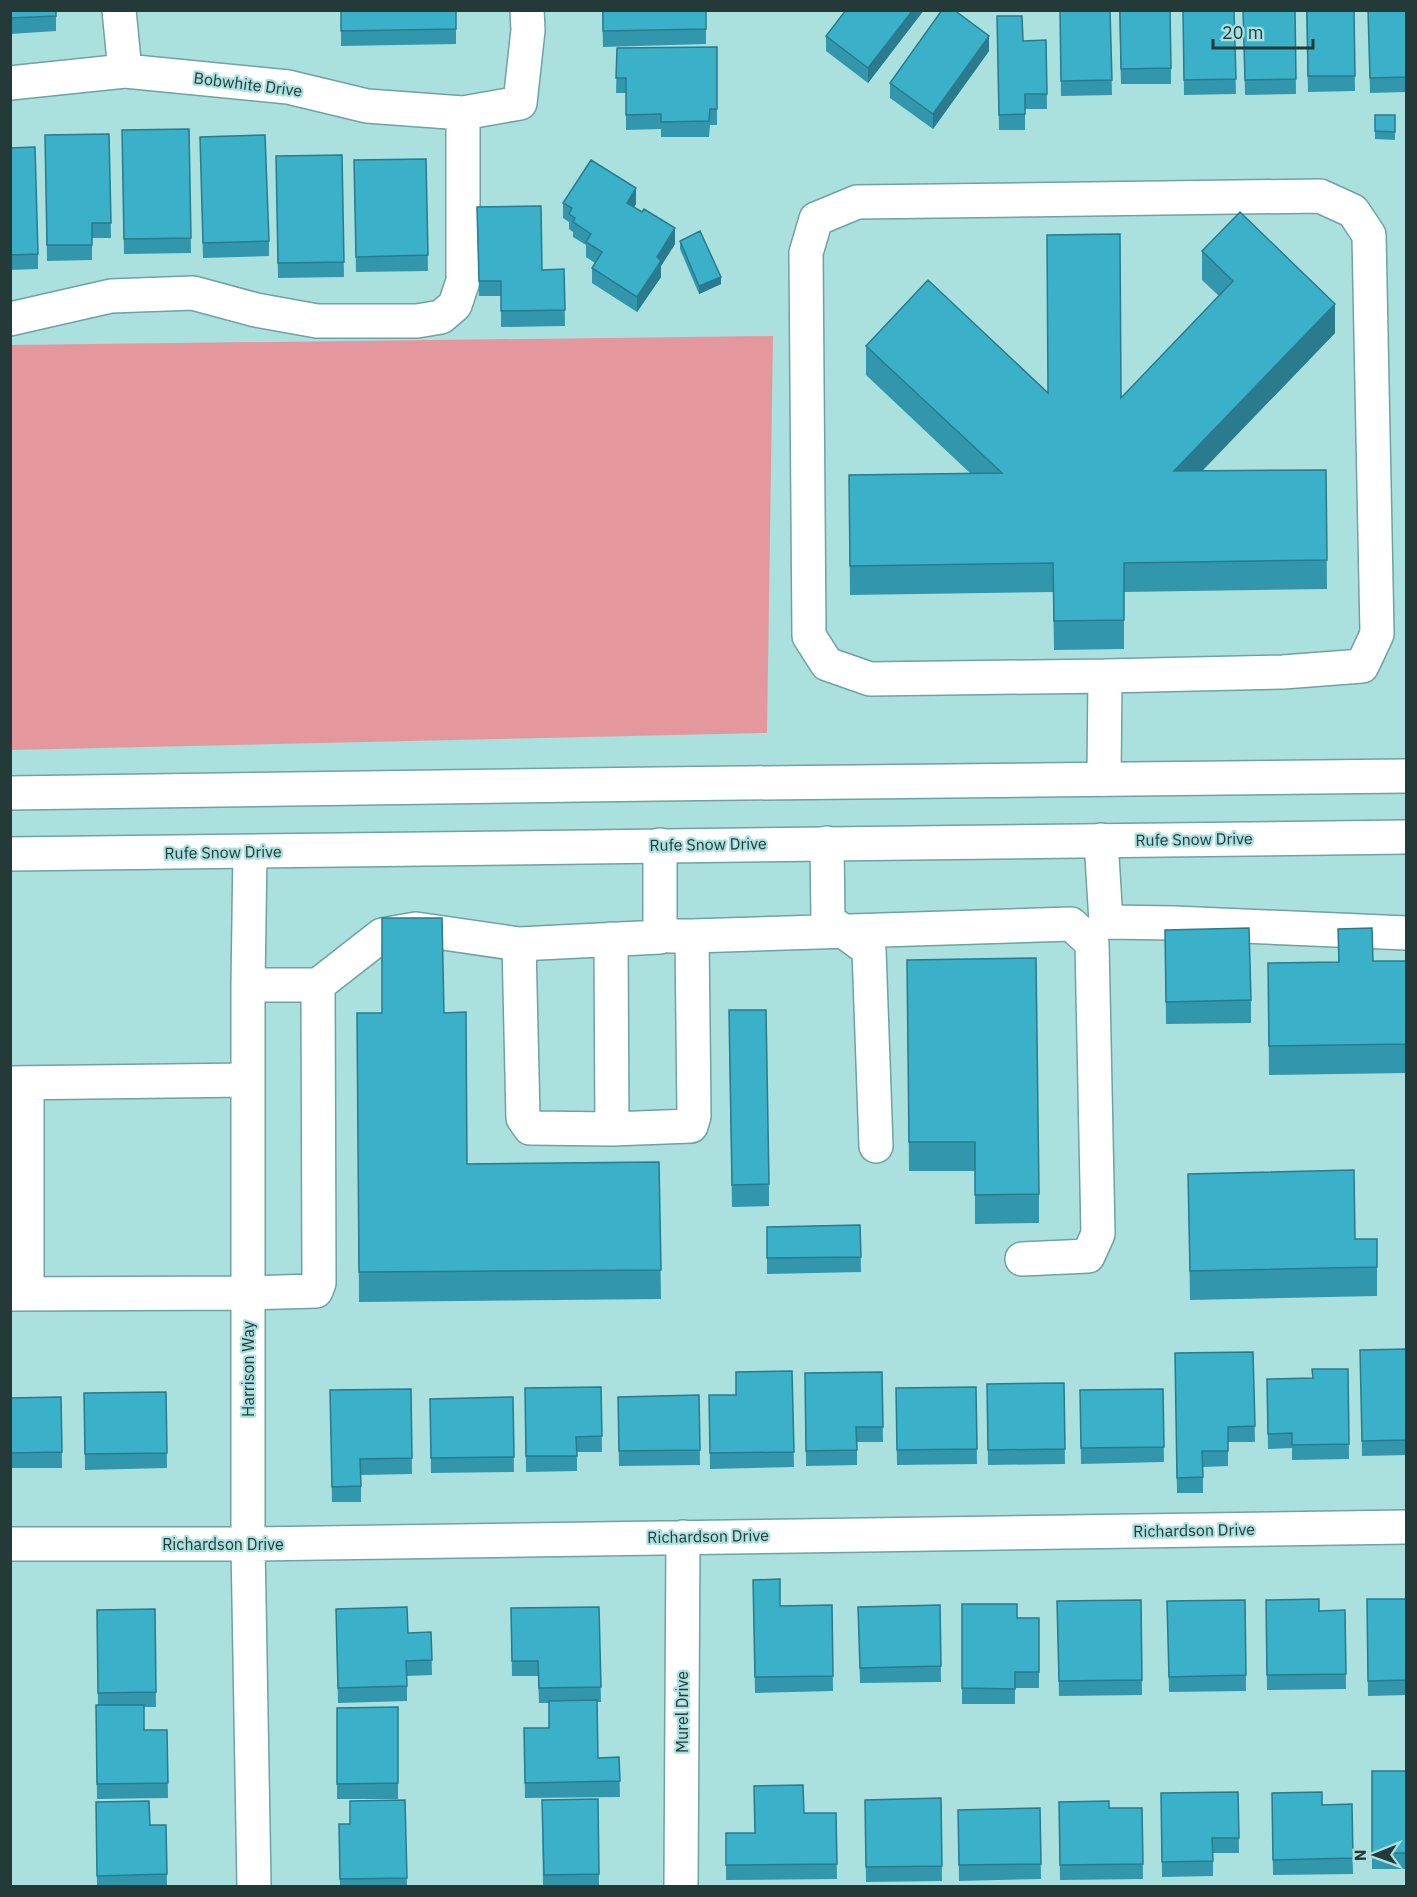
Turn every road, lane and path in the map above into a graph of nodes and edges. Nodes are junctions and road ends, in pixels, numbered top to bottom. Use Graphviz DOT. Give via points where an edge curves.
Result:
graph roads {
  1 [pos="119,10"];
  2 [pos="528,10"];
  3 [pos="126,71"];
  4 [pos="10,83"];
  5 [pos="463,113"];
  6 [pos="10,319"];
  7 [pos="1105,676"];
  8 [pos="1407,776"];
  9 [pos="1104,779"];
  10 [pos="10,793"];
  11 [pos="1407,837"];
  12 [pos="1101,840"];
  13 [pos="827,843"];
  14 [pos="660,845"];
  15 [pos="250,852"];
  16 [pos="10,854"];
  17 [pos="843,932"];
  18 [pos="1407,933"];
  19 [pos="676,936"];
  20 [pos="611,939"];
  21 [pos="519,944"];
  22 [pos="318,985"];
  23 [pos="248,986"];
  24 [pos="248,1080"];
  25 [pos="19,1083"];
  26 [pos="612,1129"];
  27 [pos="876,1146"];
  28 [pos="1022,1259"];
  29 [pos="248,1293"];
  30 [pos="19,1294"];
  31 [pos="1407,1527"];
  32 [pos="683,1537"];
  33 [pos="10,1544"];
  34 [pos="248,1544"];
  35 [pos="254,1887"];
  36 [pos="681,1887"];
  1 -- 3 [label="street"];
  2 -- 5 [label="street, Bobwhite Drive" via="520,104"];
  3 -- 4 [label="street, Bobwhite Drive"];
  3 -- 5 [label="street, Bobwhite Drive" via="288,87 367,106"];
  5 -- 6 [label="street" via="463,281 455,305 441,317 417,321 317,321 193,293 111,296"];
  7 -- 7 [label="street" via="870,679 827,664 809,636 806,253 816,219 857,202 1320,196 1353,211 1369,235 1377,634 1362,666"];
  7 -- 9 [label="street"];
  8 -- 9 [label="street"];
  9 -- 10 [label="street"];
  11 -- 12 [label="street, Rufe Snow Drive"];
  12 -- 13 [label="street, Rufe Snow Drive"];
  12 -- 18 [label="street" via="1106,922"];
  13 -- 14 [label="street, Rufe Snow Drive"];
  13 -- 17 [label="street" via="828,920"];
  14 -- 15 [label="street, Rufe Snow Drive"];
  14 -- 19 [label="street"];
  15 -- 16 [label="street, Rufe Snow Drive"];
  15 -- 23 [label="street, Harrison Way"];
  17 -- 19 [label="street"];
  17 -- 27 [label="street" via="869,951"];
  17 -- 28 [label="street" via="1071,924 1092,943 1098,1234 1088,1256"];
  19 -- 20 [label="street"];
  19 -- 26 [label="street" via="694,1116 691,1126"];
  20 -- 21 [label="street"];
  20 -- 26 [label="street"];
  21 -- 22 [label="street" via="416,929 382,935"];
  21 -- 26 [label="street" via="523,1118 530,1128"];
  22 -- 23 [label="street"];
  22 -- 29 [label="street" via="319,1283 316,1291"];
  23 -- 24 [label="street, Harrison Way"];
  24 -- 25 [label="street"];
  24 -- 29 [label="street, Harrison Way"];
  25 -- 30 [label="street"];
  29 -- 30 [label="street"];
  29 -- 34 [label="street, Harrison Way"];
  31 -- 32 [label="street, Richardson Drive"];
  32 -- 34 [label="street, Richardson Drive"];
  32 -- 36 [label="street, Murel Drive"];
  33 -- 34 [label="street, Richardson Drive"];
  34 -- 35 [label="street, Harrison Way"];
}
